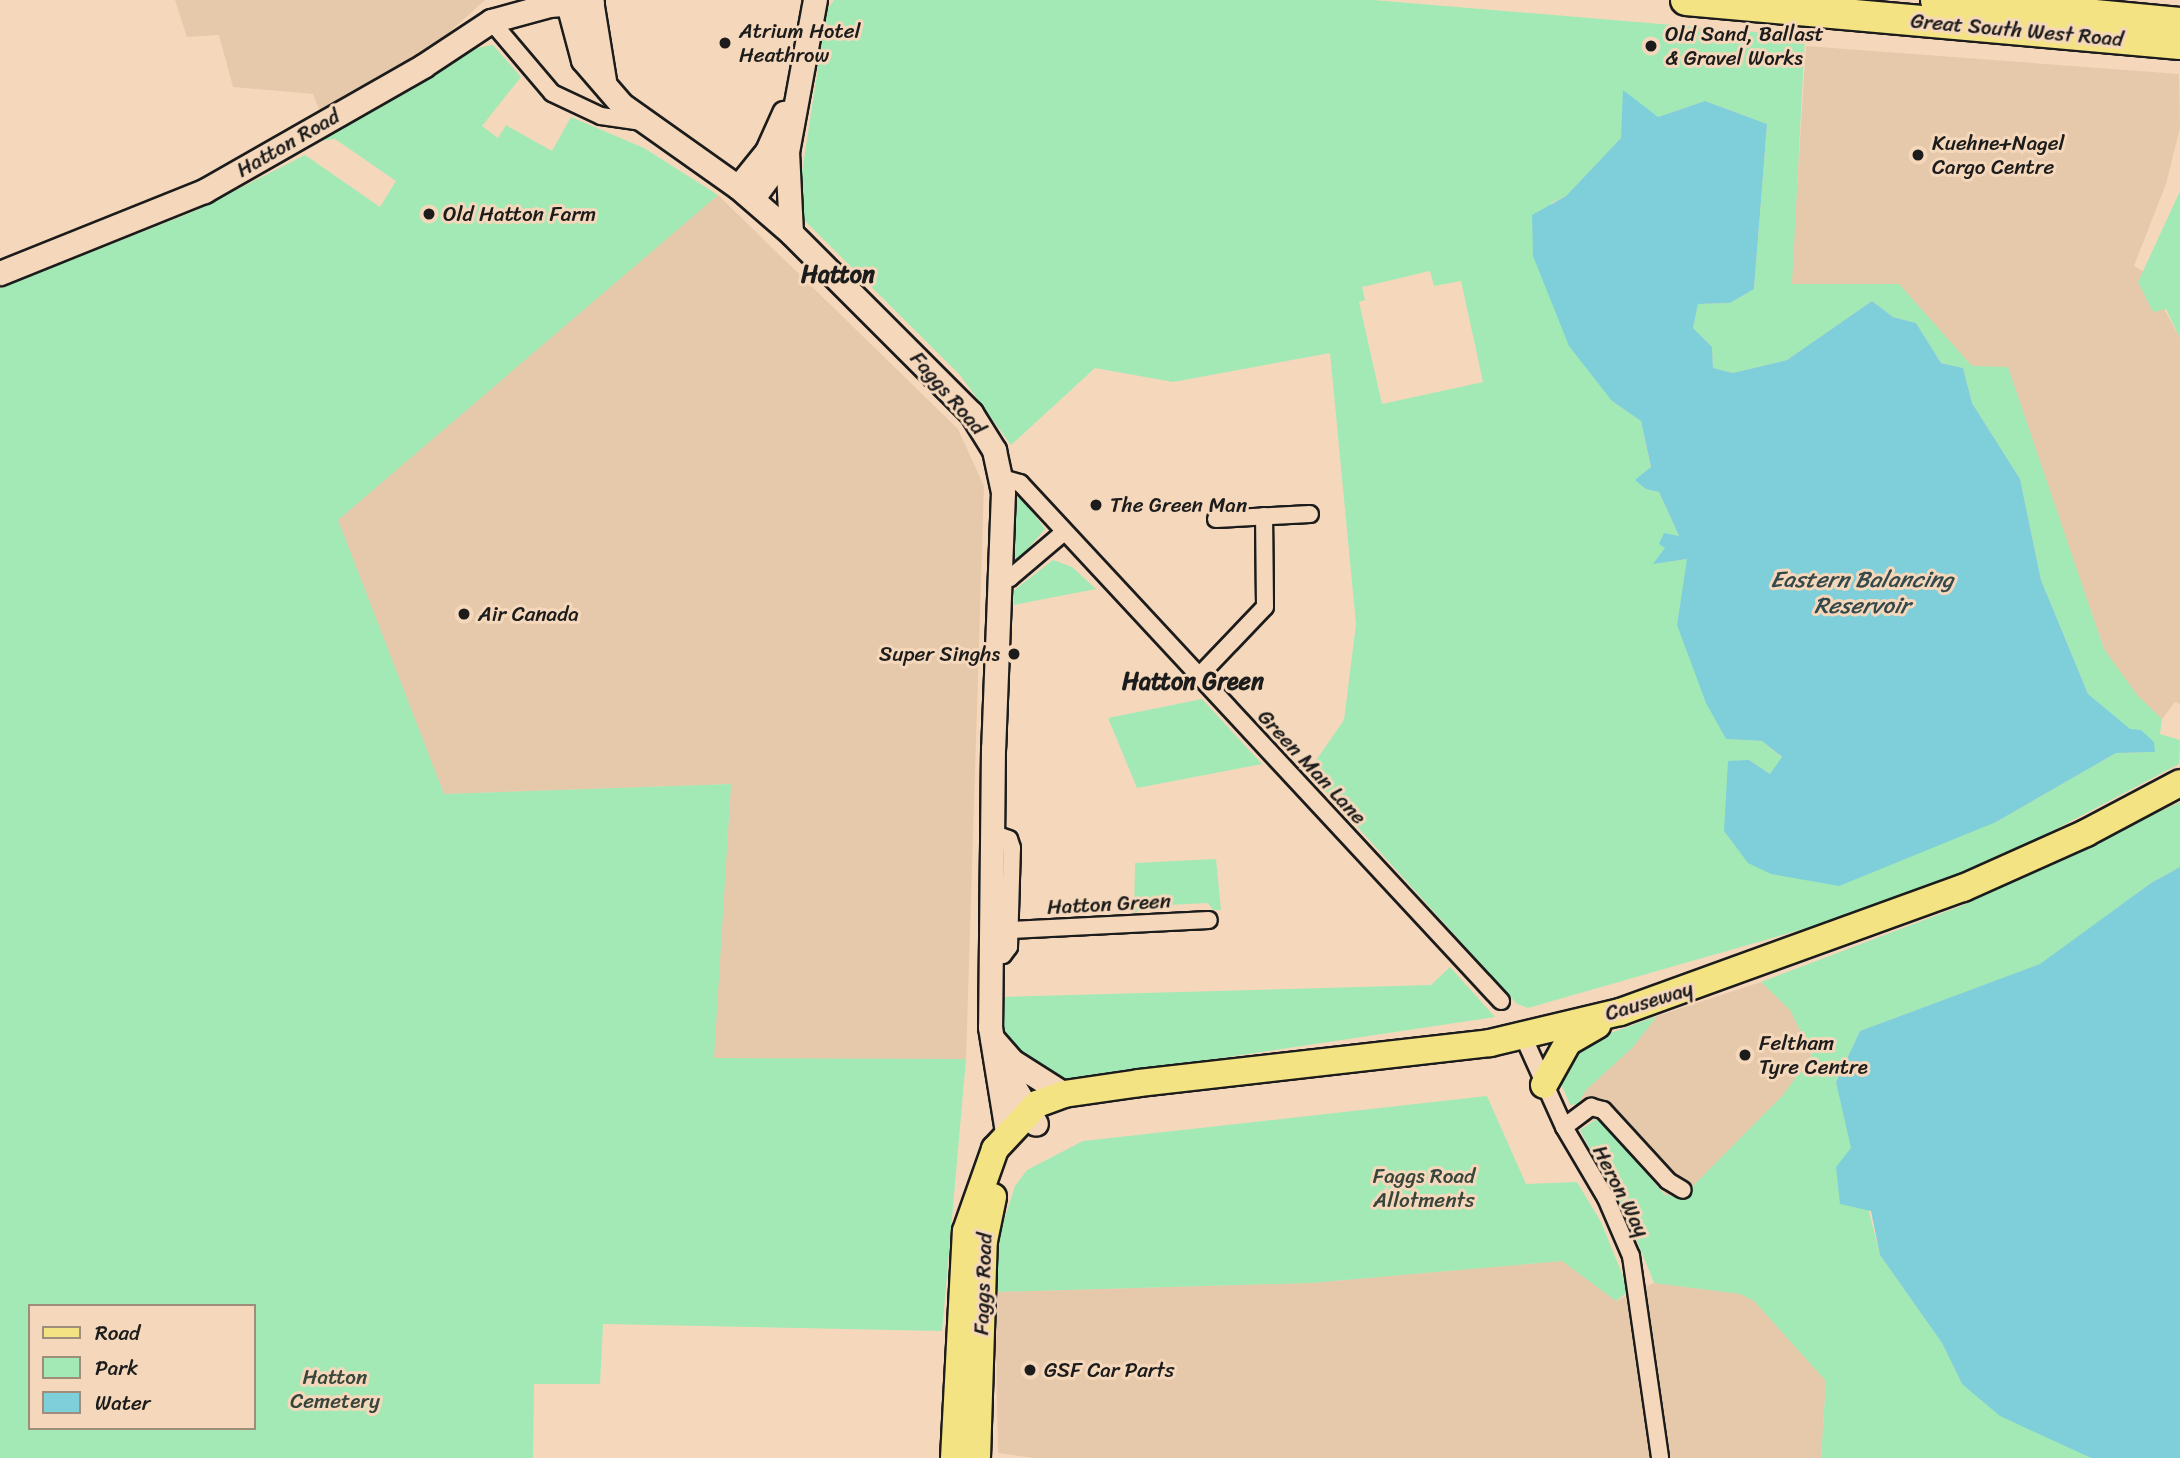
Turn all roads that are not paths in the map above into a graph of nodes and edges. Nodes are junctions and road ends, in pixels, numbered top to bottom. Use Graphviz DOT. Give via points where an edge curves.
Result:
graph roads {
  1 [pos="804,0"];
  2 [pos="815,0"];
  3 [pos="1686,0"];
  4 [pos="1936,0"];
  5 [pos="568,1"];
  6 [pos="591,1"];
  7 [pos="491,21"];
  8 [pos="2180,23"];
  9 [pos="2180,44"];
  10 [pos="608,88"];
  11 [pos="640,122"];
  12 [pos="787,152"];
  13 [pos="746,193"];
  14 [pos="791,233"];
  15 [pos="0,273"];
  16 [pos="1002,478"];
  17 [pos="1310,514"];
  18 [pos="1264,516"];
  19 [pos="1216,519"];
  20 [pos="1063,533"];
  21 [pos="999,580"];
  22 [pos="1199,676"];
  23 [pos="2180,783"];
  24 [pos="992,833"];
  25 [pos="1209,920"];
  26 [pos="1010,930"];
  27 [pos="990,957"];
  28 [pos="1501,1001"];
  29 [pos="1620,1012"];
  30 [pos="1523,1036"];
  31 [pos="992,1044"];
  32 [pos="1544,1085"];
  33 [pos="1073,1093"];
  34 [pos="1033,1117"];
  35 [pos="1564,1127"];
  36 [pos="1007,1132"];
  37 [pos="1683,1190"];
  38 [pos="954,1458"];
  39 [pos="977,1458"];
  40 [pos="1660,1458"];
  1 -- 13 [label="street" via="781,125"];
  2 -- 12 [label="street"];
  3 -- 9 [label="highway, Great South West Road"];
  4 -- 8 [label="highway, Great South West Road"];
  5 -- 6 [label="street, Hatton Road"];
  5 -- 7 [label="street, Hatton Road"];
  5 -- 10 [label="street, Faggs Road" via="583,60"];
  6 -- 10 [label="street, Faggs Road" via="597,51"];
  7 -- 11 [label="street" via="552,93 601,116"];
  7 -- 15 [label="street, Hatton Road" via="390,85 204,191"];
  10 -- 11 [label="street, Faggs Road"];
  11 -- 13 [label="street, Faggs Road"];
  12 -- 13 [label="street"];
  12 -- 14 [label="street"];
  13 -- 14 [label="street, Faggs Road"];
  14 -- 16 [label="street, Faggs Road" via="971,413 994,450"];
  16 -- 20 [label="street, Green Man Lane" via="1020,483"];
  16 -- 21 [label="street, Faggs Road"];
  17 -- 18 [label="street"];
  18 -- 19 [label="street"];
  18 -- 22 [label="street" via="1265,607"];
  20 -- 21 [label="street" via="1010,579"];
  20 -- 22 [label="street, Green Man Lane"];
  21 -- 24 [label="street, Faggs Road"];
  22 -- 28 [label="street, Green Man Lane"];
  23 -- 29 [label="main road, Causeway" via="2086,833 1963,888"];
  24 -- 26 [label="street" via="1009,839 1012,848"];
  24 -- 27 [label="street, Faggs Road"];
  25 -- 26 [label="street, Hatton Green"];
  26 -- 27 [label="street" via="1007,952"];
  27 -- 31 [label="street, Faggs Road"];
  29 -- 30 [label="main road, Causeway"];
  29 -- 32 [label="main road" via="1568,1042"];
  30 -- 32 [label="street, Heron Way"];
  30 -- 33 [label="main road, Causeway"];
  31 -- 33 [label="street" via="1012,1061"];
  31 -- 34 [label="street"];
  31 -- 36 [label="street, Faggs Road"];
  32 -- 35 [label="street, Heron Way"];
  33 -- 34 [label="main road, Causeway"];
  34 -- 36 [label="main road, Causeway"];
  34 -- 39 [label="main road, Faggs Road" via="1009,1162 986,1224"];
  35 -- 37 [label="street" via="1591,1107 1603,1110 1668,1181"];
  35 -- 40 [label="street, Heron Way" via="1606,1198 1631,1256"];
  36 -- 38 [label="main road, Faggs Road" via="984,1170 966,1231"];
}
